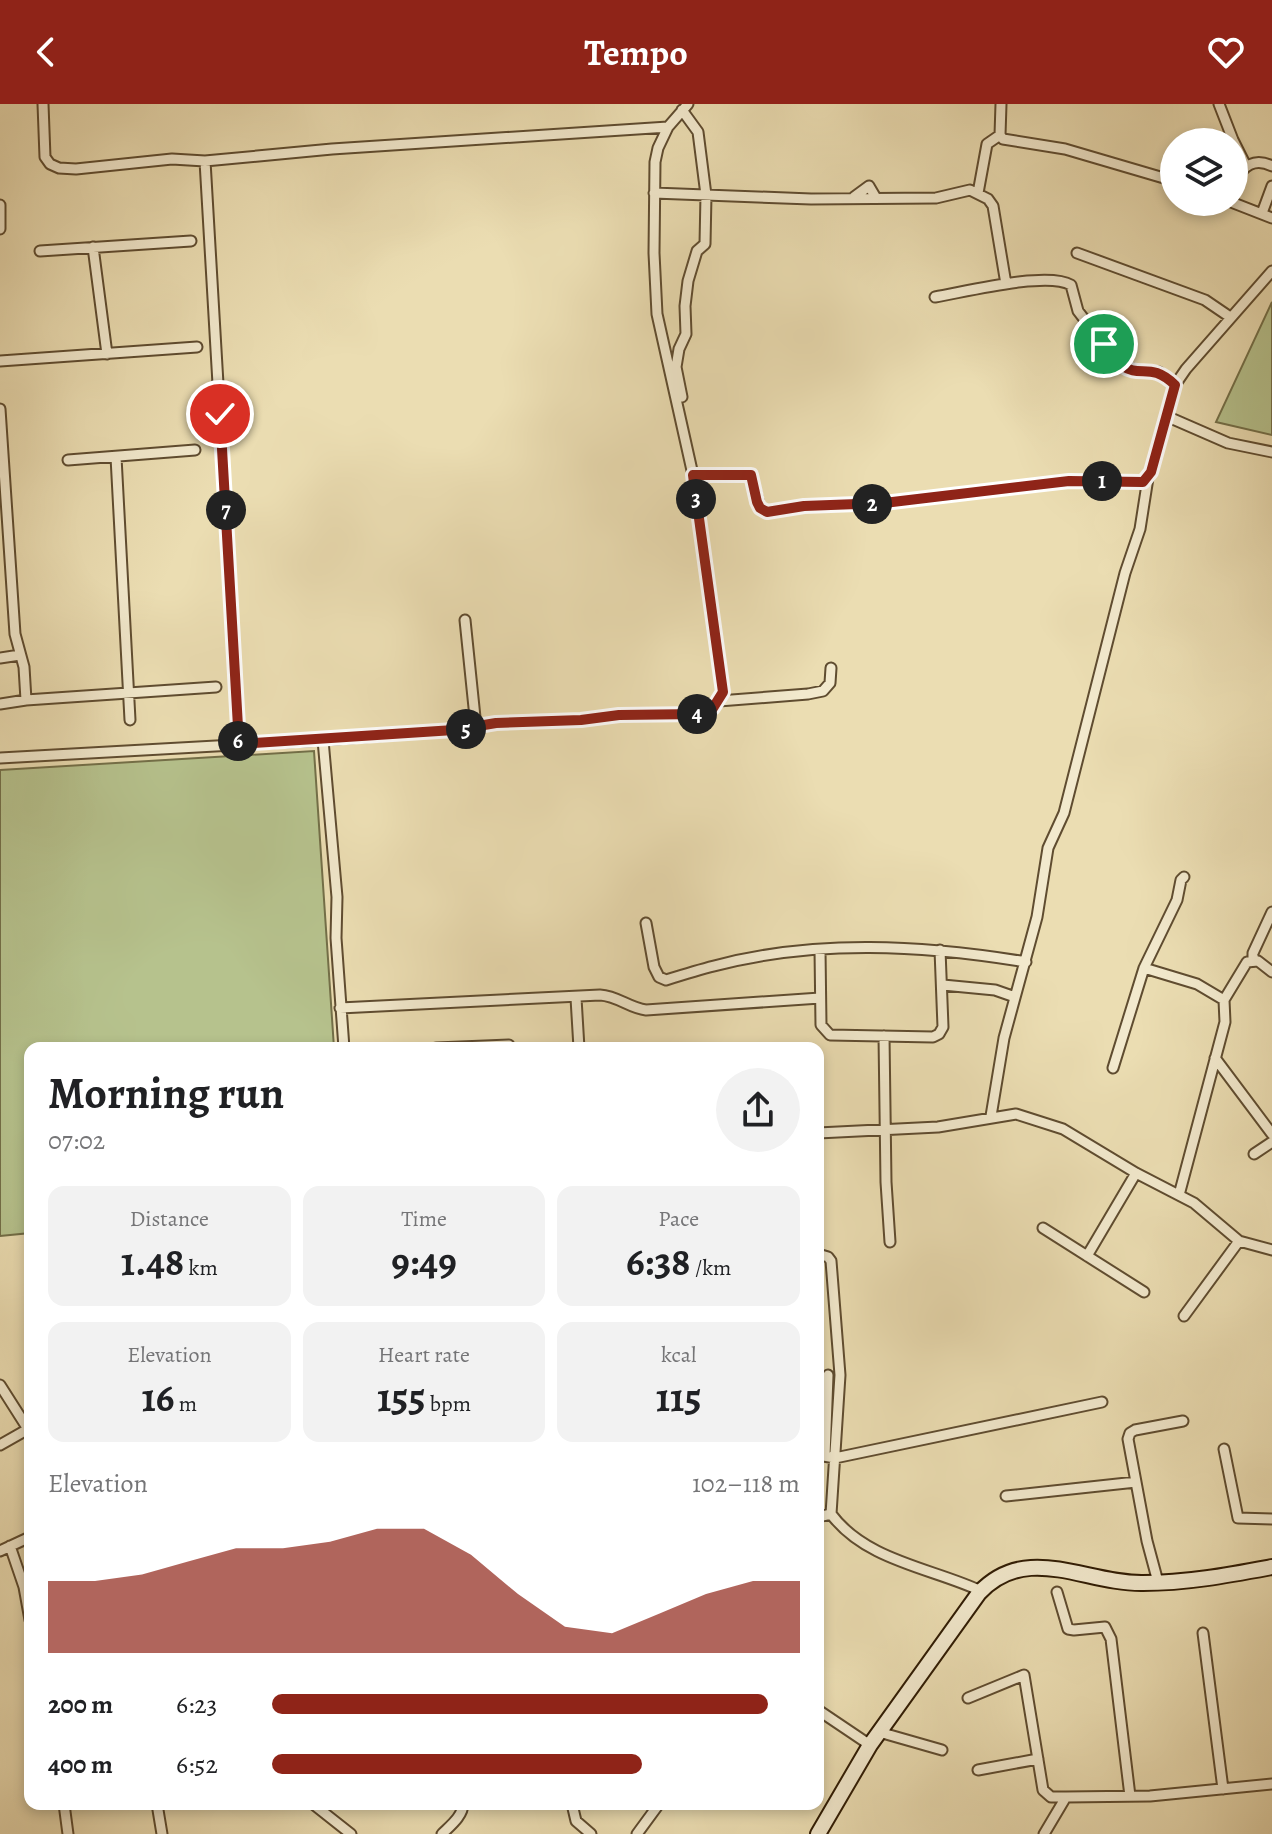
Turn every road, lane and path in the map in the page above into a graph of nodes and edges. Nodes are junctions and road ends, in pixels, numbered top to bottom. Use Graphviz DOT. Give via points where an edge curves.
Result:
graph roads {
  1 [pos="43,104"];
  2 [pos="1001,104"];
  3 [pos="1219,104"];
  4 [pos="685,107"];
  5 [pos="668,127"];
  6 [pos="1228,128"];
  7 [pos="1000,135"];
  8 [pos="205,161"];
  9 [pos="1248,165"];
  10 [pos="1272,166"];
  11 [pos="1160,177"];
  12 [pos="1272,186"];
  13 [pos="654,193"];
  14 [pos="978,193"];
  15 [pos="706,195"];
  16 [pos="0,205"];
  17 [pos="1248,208"];
  18 [pos="1262,213"];
  19 [pos="1272,218"];
  20 [pos="0,229"];
  21 [pos="191,241"];
  22 [pos="93,247"];
  23 [pos="40,251"];
  24 [pos="1077,253"];
  25 [pos="1272,271"];
  26 [pos="1006,284"];
  27 [pos="935,297"];
  28 [pos="1230,317"];
  29 [pos="197,347"];
  30 [pos="107,354"];
  31 [pos="0,361"];
  32 [pos="1175,385"];
  33 [pos="0,409"];
  34 [pos="1166,416"];
  35 [pos="682,422"];
  36 [pos="195,450"];
  37 [pos="1272,452"];
  38 [pos="116,457"];
  39 [pos="68,460"];
  40 [pos="693,475"];
  41 [pos="1148,478"];
  42 [pos="465,620"];
  43 [pos="20,655"];
  44 [pos="0,658"];
  45 [pos="831,668"];
  46 [pos="216,687"];
  47 [pos="129,694"];
  48 [pos="26,700"];
  49 [pos="719,701"];
  50 [pos="0,704"];
  51 [pos="130,720"];
  52 [pos="476,727"];
  53 [pos="323,740"];
  54 [pos="239,744"];
  55 [pos="0,758"];
  56 [pos="1184,877"];
  57 [pos="1272,912"];
  58 [pos="646,923"];
  59 [pos="820,950"];
  60 [pos="940,950"];
  61 [pos="1253,960"];
  62 [pos="1026,962"];
  63 [pos="1144,968"];
  64 [pos="1272,972"];
  65 [pos="943,985"];
  66 [pos="1015,997"];
  67 [pos="576,998"];
  68 [pos="820,998"];
  69 [pos="1224,1000"];
  70 [pos="340,1008"];
  71 [pos="884,1036"];
  72 [pos="343,1042"];
  73 [pos="579,1042"];
  74 [pos="1215,1058"];
  75 [pos="1113,1068"];
  76 [pos="991,1116"];
  77 [pos="885,1129"];
  78 [pos="824,1133"];
  79 [pos="1272,1134"];
  80 [pos="1272,1142"];
  81 [pos="1254,1154"];
  82 [pos="1136,1173"];
  83 [pos="1179,1195"];
  84 [pos="1043,1228"];
  85 [pos="1239,1241"];
  86 [pos="890,1242"];
  87 [pos="1272,1250"];
  88 [pos="824,1256"];
  89 [pos="1087,1256"];
  90 [pos="1144,1292"];
  91 [pos="1184,1316"];
  92 [pos="828,1375"];
  93 [pos="0,1385"];
  94 [pos="1102,1402"];
  95 [pos="24,1421"];
  96 [pos="1183,1421"];
  97 [pos="24,1432"];
  98 [pos="0,1445"];
  99 [pos="1224,1449"];
  100 [pos="826,1456"];
  101 [pos="1136,1482"];
  102 [pos="1006,1496"];
  103 [pos="831,1514"];
  104 [pos="824,1516"];
  105 [pos="1272,1519"];
  106 [pos="24,1540"];
  107 [pos="5,1548"];
  108 [pos="1272,1567"];
  109 [pos="1158,1582"];
  110 [pos="24,1587"];
  111 [pos="981,1591"];
  112 [pos="1057,1592"];
  113 [pos="1203,1633"];
  114 [pos="968,1698"];
  115 [pos="824,1713"];
  116 [pos="875,1738"];
  117 [pos="942,1750"];
  118 [pos="1038,1759"];
  119 [pos="978,1770"];
  120 [pos="1272,1784"];
  121 [pos="1223,1789"];
  122 [pos="1130,1796"];
  123 [pos="1066,1797"];
  124 [pos="65,1810"];
  125 [pos="158,1810"];
  126 [pos="321,1810"];
  127 [pos="463,1810"];
  128 [pos="573,1810"];
  129 [pos="655,1810"];
  130 [pos="577,1830"];
  131 [pos="68,1834"];
  132 [pos="162,1834"];
  133 [pos="351,1834"];
  134 [pos="442,1834"];
  135 [pos="591,1834"];
  136 [pos="637,1834"];
  137 [pos="818,1834"];
  138 [pos="1044,1834"];
  1 -- 8 [label="street" via="45,157 59,168"];
  2 -- 7 [label="street"];
  3 -- 6 [label="street"];
  4 -- 5 [label="street"];
  4 -- 15 [label="street" via="698,132"];
  5 -- 8 [label="street"];
  5 -- 13 [label="street" via="658,148"];
  7 -- 11 [label="street"];
  7 -- 14 [label="street" via="987,144"];
  8 -- 54 [label="street"];
  9 -- 10 [label="street" via="1258,161"];
  12 -- 18 [label="street"];
  13 -- 15 [label="street"];
  13 -- 35 [label="street" via="657,314"];
  14 -- 15 [label="street" via="936,198"];
  14 -- 26 [label="street" via="997,217"];
  15 -- 35 [label="street" via="705,244 691,265 686,334 676,367"];
  16 -- 20 [label="street"];
  17 -- 18 [label="street"];
  18 -- 19 [label="street"];
  21 -- 22 [label="street"];
  22 -- 23 [label="street"];
  22 -- 30 [label="street"];
  24 -- 28 [label="street" via="1205,300"];
  25 -- 28 [label="street"];
  26 -- 27 [label="street"];
  26 -- 32 [label="street" via="1062,279 1071,285 1078,311 1118,363 1159,372"];
  28 -- 32 [label="street"];
  29 -- 30 [label="street"];
  30 -- 31 [label="street"];
  32 -- 34 [label="street"];
  33 -- 43 [label="street"];
  34 -- 37 [label="street" via="1228,443"];
  34 -- 41 [label="street"];
  35 -- 40 [label="street"];
  36 -- 38 [label="street"];
  38 -- 39 [label="street"];
  38 -- 47 [label="street"];
  40 -- 41 [label="street" via="751,475 757,502 767,512 1069,481"];
  40 -- 49 [label="street" via="723,692"];
  41 -- 62 [label="street" via="1140,529 1064,813 1048,848"];
  42 -- 52 [label="street"];
  43 -- 44 [label="street"];
  43 -- 48 [label="street"];
  45 -- 49 [label="street" via="823,691"];
  46 -- 47 [label="street"];
  47 -- 48 [label="street"];
  47 -- 51 [label="street"];
  48 -- 50 [label="street"];
  49 -- 52 [label="street" via="699,714"];
  52 -- 53 [label="street"];
  53 -- 54 [label="street"];
  53 -- 70 [label="street" via="337,897"];
  54 -- 55 [label="street"];
  56 -- 63 [label="street"];
  57 -- 61 [label="street"];
  58 -- 59 [label="street" via="654,967 666,980 713,966"];
  59 -- 60 [label="street"];
  59 -- 68 [label="street"];
  60 -- 62 [label="street"];
  60 -- 65 [label="street"];
  61 -- 64 [label="street"];
  61 -- 69 [label="street" via="1243,966"];
  62 -- 66 [label="street"];
  63 -- 69 [label="street" via="1197,984"];
  63 -- 75 [label="street"];
  65 -- 66 [label="street"];
  65 -- 71 [label="street" via="939,1034"];
  66 -- 76 [label="street"];
  67 -- 68 [label="street" via="607,996 646,1010"];
  67 -- 70 [label="street"];
  67 -- 73 [label="street"];
  68 -- 71 [label="street" via="821,1025 830,1035"];
  69 -- 74 [label="street" via="1225,1022"];
  70 -- 72 [label="street"];
  71 -- 77 [label="street"];
  74 -- 79 [label="street"];
  74 -- 83 [label="street"];
  76 -- 77 [label="street" via="938,1127"];
  76 -- 82 [label="street" via="1016,1114 1050,1123"];
  77 -- 78 [label="street"];
  77 -- 86 [label="street"];
  80 -- 81 [label="street"];
  82 -- 83 [label="street"];
  82 -- 89 [label="street"];
  83 -- 85 [label="street"];
  84 -- 89 [label="street"];
  85 -- 87 [label="street"];
  85 -- 91 [label="street"];
  88 -- 100 [label="street" via="832,1267 840,1375"];
  89 -- 90 [label="street"];
  92 -- 100 [label="street"];
  93 -- 95 [label="street"];
  94 -- 100 [label="street"];
  96 -- 101 [label="street" via="1130,1433"];
  97 -- 98 [label="street"];
  99 -- 105 [label="street" via="1238,1518"];
  100 -- 103 [label="street"];
  101 -- 102 [label="street"];
  101 -- 109 [label="street"];
  103 -- 104 [label="street"];
  103 -- 111 [label="street" via="840,1526 890,1557"];
  106 -- 107 [label="street"];
  107 -- 110 [label="street"];
  108 -- 109 [label="street"];
  109 -- 111 [label="street" via="1119,1582 1047,1567 1004,1574"];
  111 -- 116 [label="street"];
  112 -- 122 [label="street" via="1068,1629 1105,1627 1111,1639"];
  113 -- 121 [label="street"];
  114 -- 118 [label="street" via="1024,1675"];
  115 -- 116 [label="street"];
  116 -- 117 [label="street"];
  116 -- 137 [label="street"];
  118 -- 119 [label="street"];
  118 -- 123 [label="street" via="1043,1790 1051,1797"];
  120 -- 121 [label="street"];
  121 -- 122 [label="street"];
  122 -- 123 [label="street"];
  123 -- 138 [label="street"];
  124 -- 131 [label="street"];
  125 -- 132 [label="street"];
  126 -- 133 [label="street"];
  127 -- 134 [label="street"];
  128 -- 130 [label="street"];
  129 -- 136 [label="street"];
  130 -- 135 [label="street"];
}
